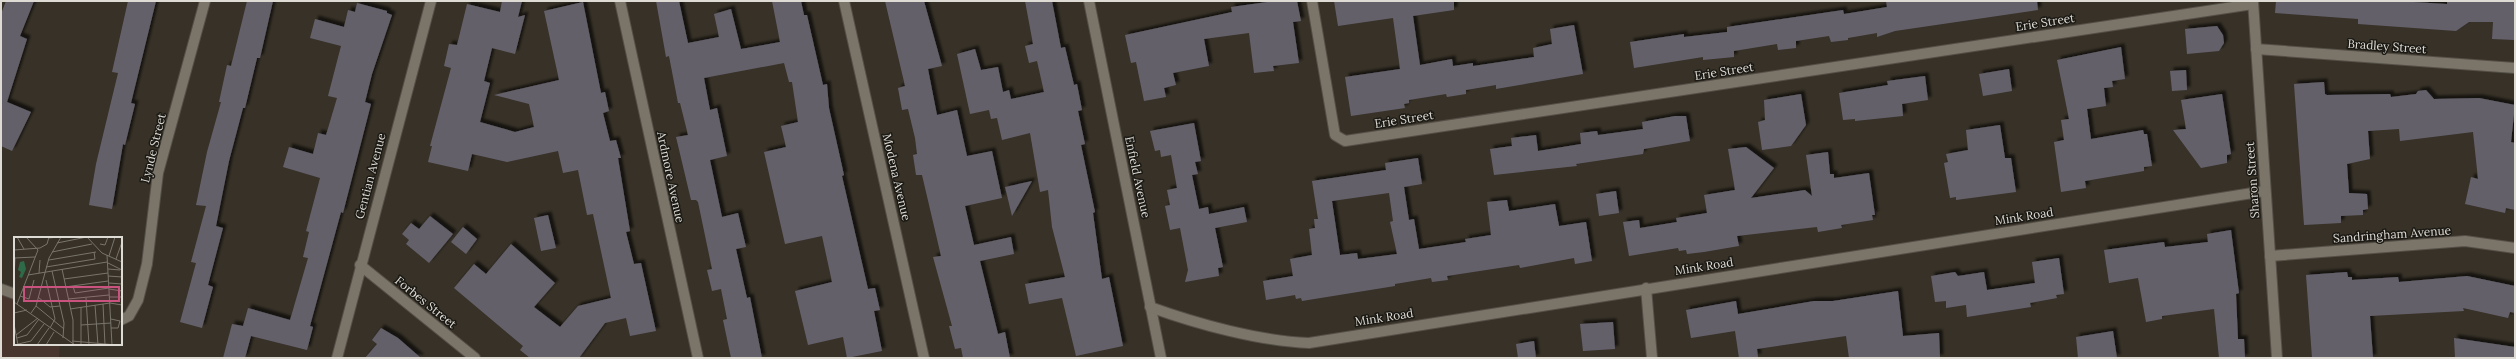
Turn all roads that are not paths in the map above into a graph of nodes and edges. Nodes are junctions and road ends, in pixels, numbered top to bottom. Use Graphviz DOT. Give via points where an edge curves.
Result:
graph roads {
  1 [pos="205,1"];
  2 [pos="431,1"];
  3 [pos="620,1"];
  4 [pos="844,1"];
  5 [pos="1089,1"];
  6 [pos="1312,1"];
  7 [pos="2253,2"];
  8 [pos="2256,50"];
  9 [pos="2515,68"];
  10 [pos="2265,191"];
  11 [pos="2515,248"];
  12 [pos="2270,256"];
  13 [pos="360,265"];
  14 [pos="1646,288"];
  15 [pos="1,289"];
  16 [pos="14,294"];
  17 [pos="1150,307"];
  18 [pos="122,320"];
  19 [pos="337,358"];
  20 [pos="475,358"];
  21 [pos="698,358"];
  22 [pos="924,358"];
  23 [pos="1161,358"];
  24 [pos="1652,358"];
  25 [pos="2277,358"];
  1 -- 18 [label="street, Lynde Street" via="158,173 147,264 138,300 129,316"];
  2 -- 13 [label="street, Gentian Avenue"];
  3 -- 21 [label="street, Ardmore Avenue"];
  4 -- 22 [label="street, Modena Avenue"];
  5 -- 17 [label="street, Enfield Avenue"];
  6 -- 7 [label="street, Erie Street" via="1335,135 1345,142"];
  7 -- 8 [label="street, Sharon Street"];
  8 -- 9 [label="street, Bradley Street"];
  8 -- 10 [label="street, Sharon Street"];
  10 -- 12 [label="street, Sharon Street"];
  10 -- 14 [label="street, Mink Road"];
  11 -- 12 [label="street, Sandringham Avenue" via="2466,241"];
  12 -- 25 [label="street, Sharon Street"];
  13 -- 19 [label="street, Gentian Avenue"];
  13 -- 20 [label="street, Forbes Street"];
  14 -- 17 [label="street, Mink Road" via="1309,342 1285,342 1179,317"];
  14 -- 24 [label="street"];
  15 -- 16 [label="street"];
  17 -- 23 [label="street, Enfield Avenue"];
}
